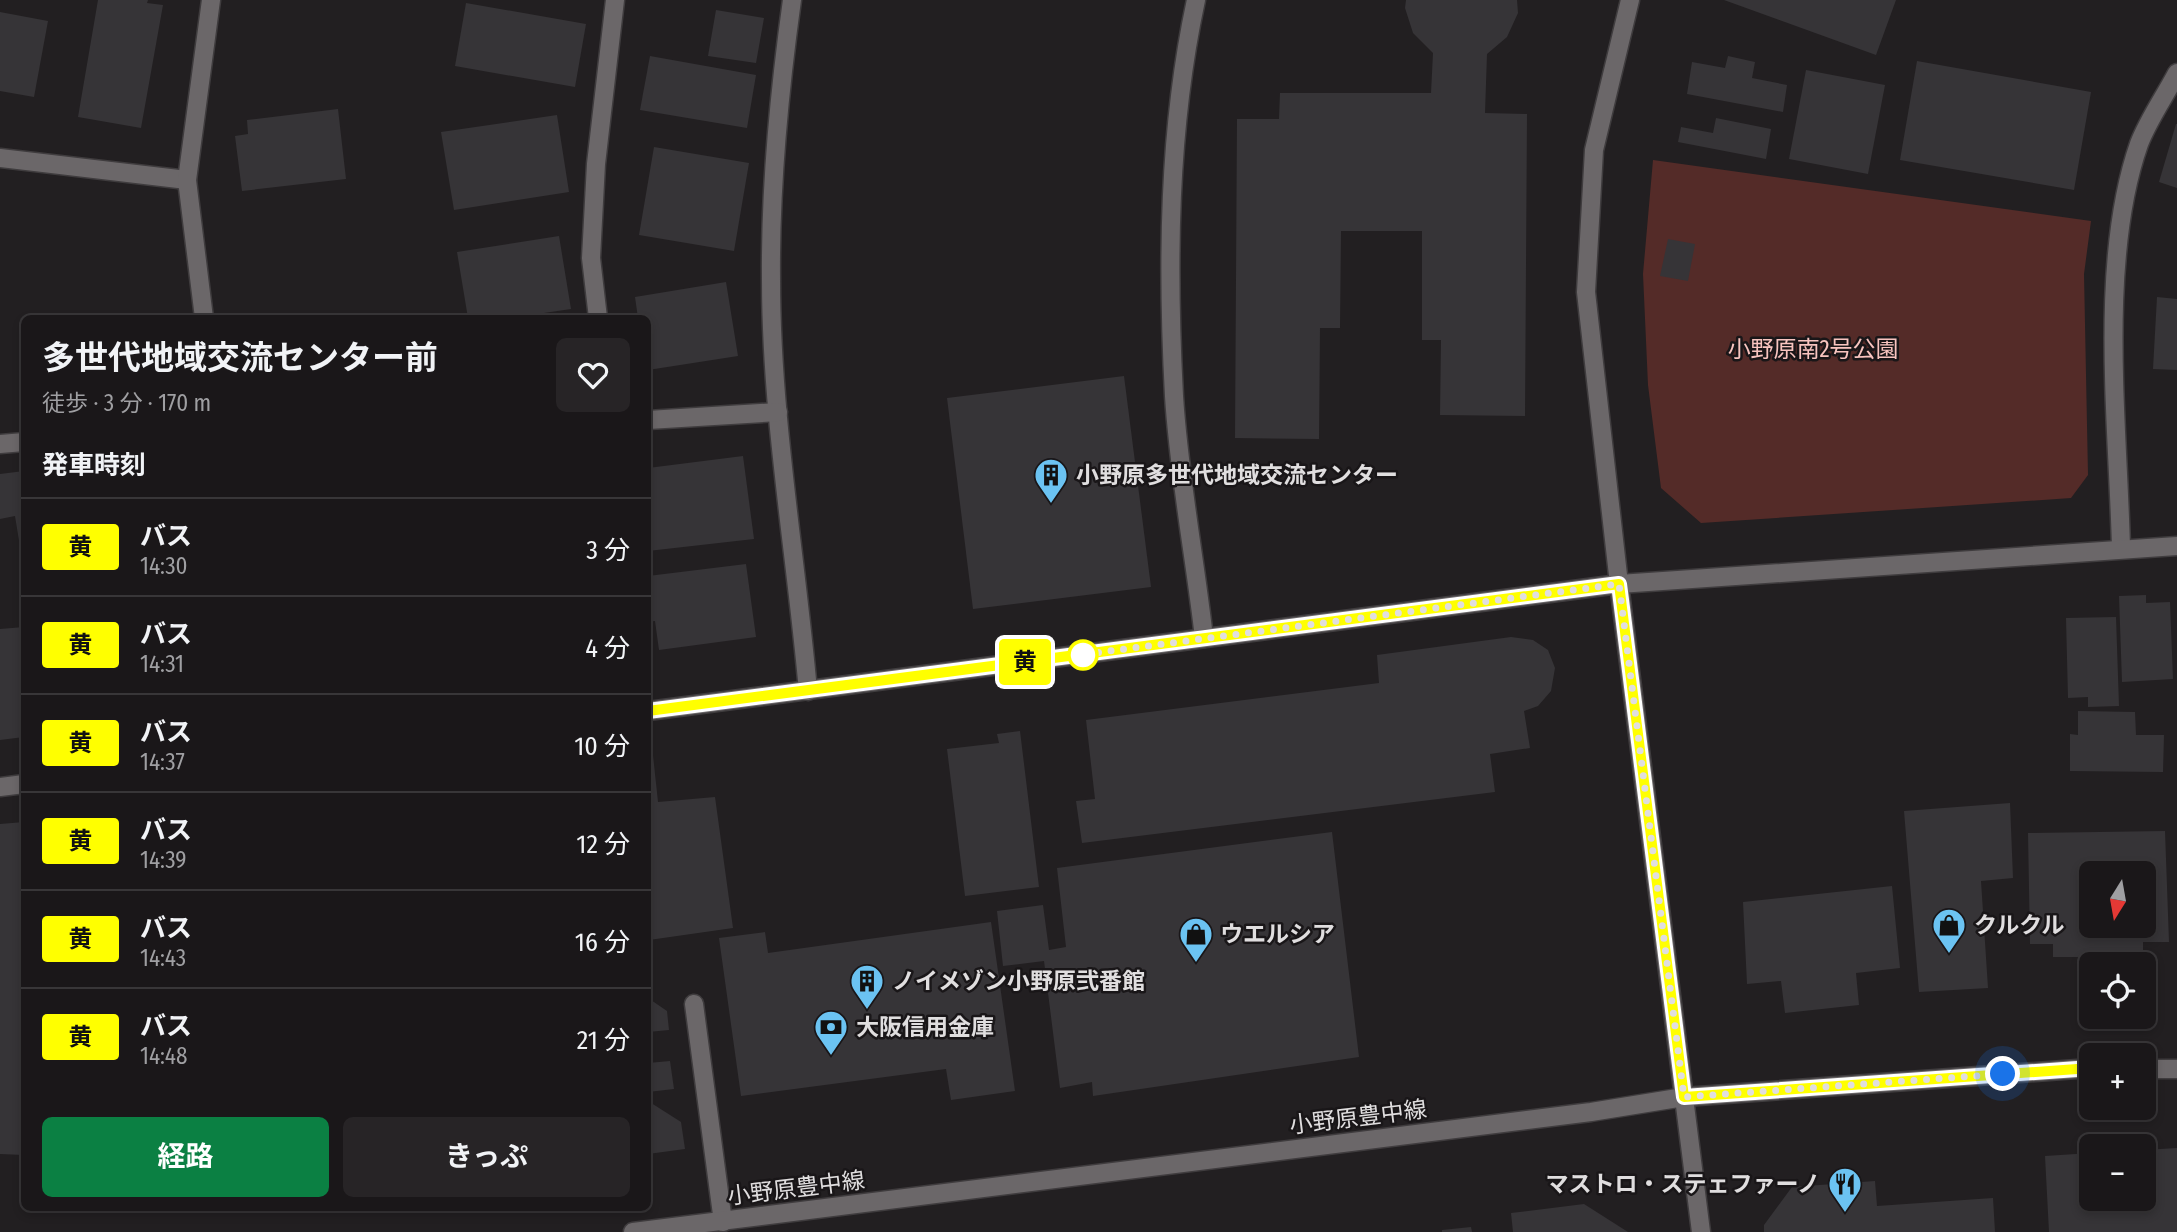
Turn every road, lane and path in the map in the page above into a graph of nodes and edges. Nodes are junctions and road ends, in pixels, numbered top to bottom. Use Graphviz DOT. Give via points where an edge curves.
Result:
graph roads {
  1 [pos="211,0"];
  2 [pos="615,0"];
  3 [pos="792,0"];
  4 [pos="1196,0"];
  5 [pos="1630,0"];
  6 [pos="2177,73"];
  7 [pos="0,158"];
  8 [pos="187,180"];
  9 [pos="204,315"];
  10 [pos="598,315"];
  11 [pos="778,412"];
  12 [pos="651,420"];
  13 [pos="21,442"];
  14 [pos="0,444"];
  15 [pos="2177,546"];
  16 [pos="2121,548"];
  17 [pos="1619,584"];
  18 [pos="1204,638"];
  19 [pos="808,691"];
  20 [pos="651,711"];
  21 [pos="21,784"];
  22 [pos="0,787"];
  23 [pos="694,1004"];
  24 [pos="2079,1069"];
  25 [pos="2156,1069"];
  26 [pos="2177,1069"];
  27 [pos="1684,1097"];
  28 [pos="723,1222"];
  29 [pos="632,1232"];
  30 [pos="1701,1232"];
  1 -- 8 [label="street"];
  2 -- 10 [label="street" via="591,245"];
  3 -- 11 [label="street" via="777,107 771,281"];
  4 -- 18 [label="street" via="1181,70 1170,238 1174,398"];
  5 -- 17 [label="street" via="1594,150 1586,292"];
  6 -- 16 [label="street" via="2140,143 2118,236 2115,361"];
  7 -- 8 [label="street"];
  8 -- 9 [label="street"];
  11 -- 12 [label="street"];
  11 -- 19 [label="street"];
  13 -- 14 [label="street"];
  15 -- 16 [label="street"];
  16 -- 17 [label="street"];
  17 -- 18 [label="street"];
  17 -- 27 [label="street"];
  18 -- 19 [label="street"];
  19 -- 20 [label="street"];
  21 -- 22 [label="street"];
  23 -- 28 [label="street"];
  24 -- 27 [label="street, 小野原豊中線"];
  25 -- 26 [label="street"];
  27 -- 28 [label="street, 小野原豊中線"];
  27 -- 30 [label="street"];
  28 -- 29 [label="street, 小野原豊中線"];
}
